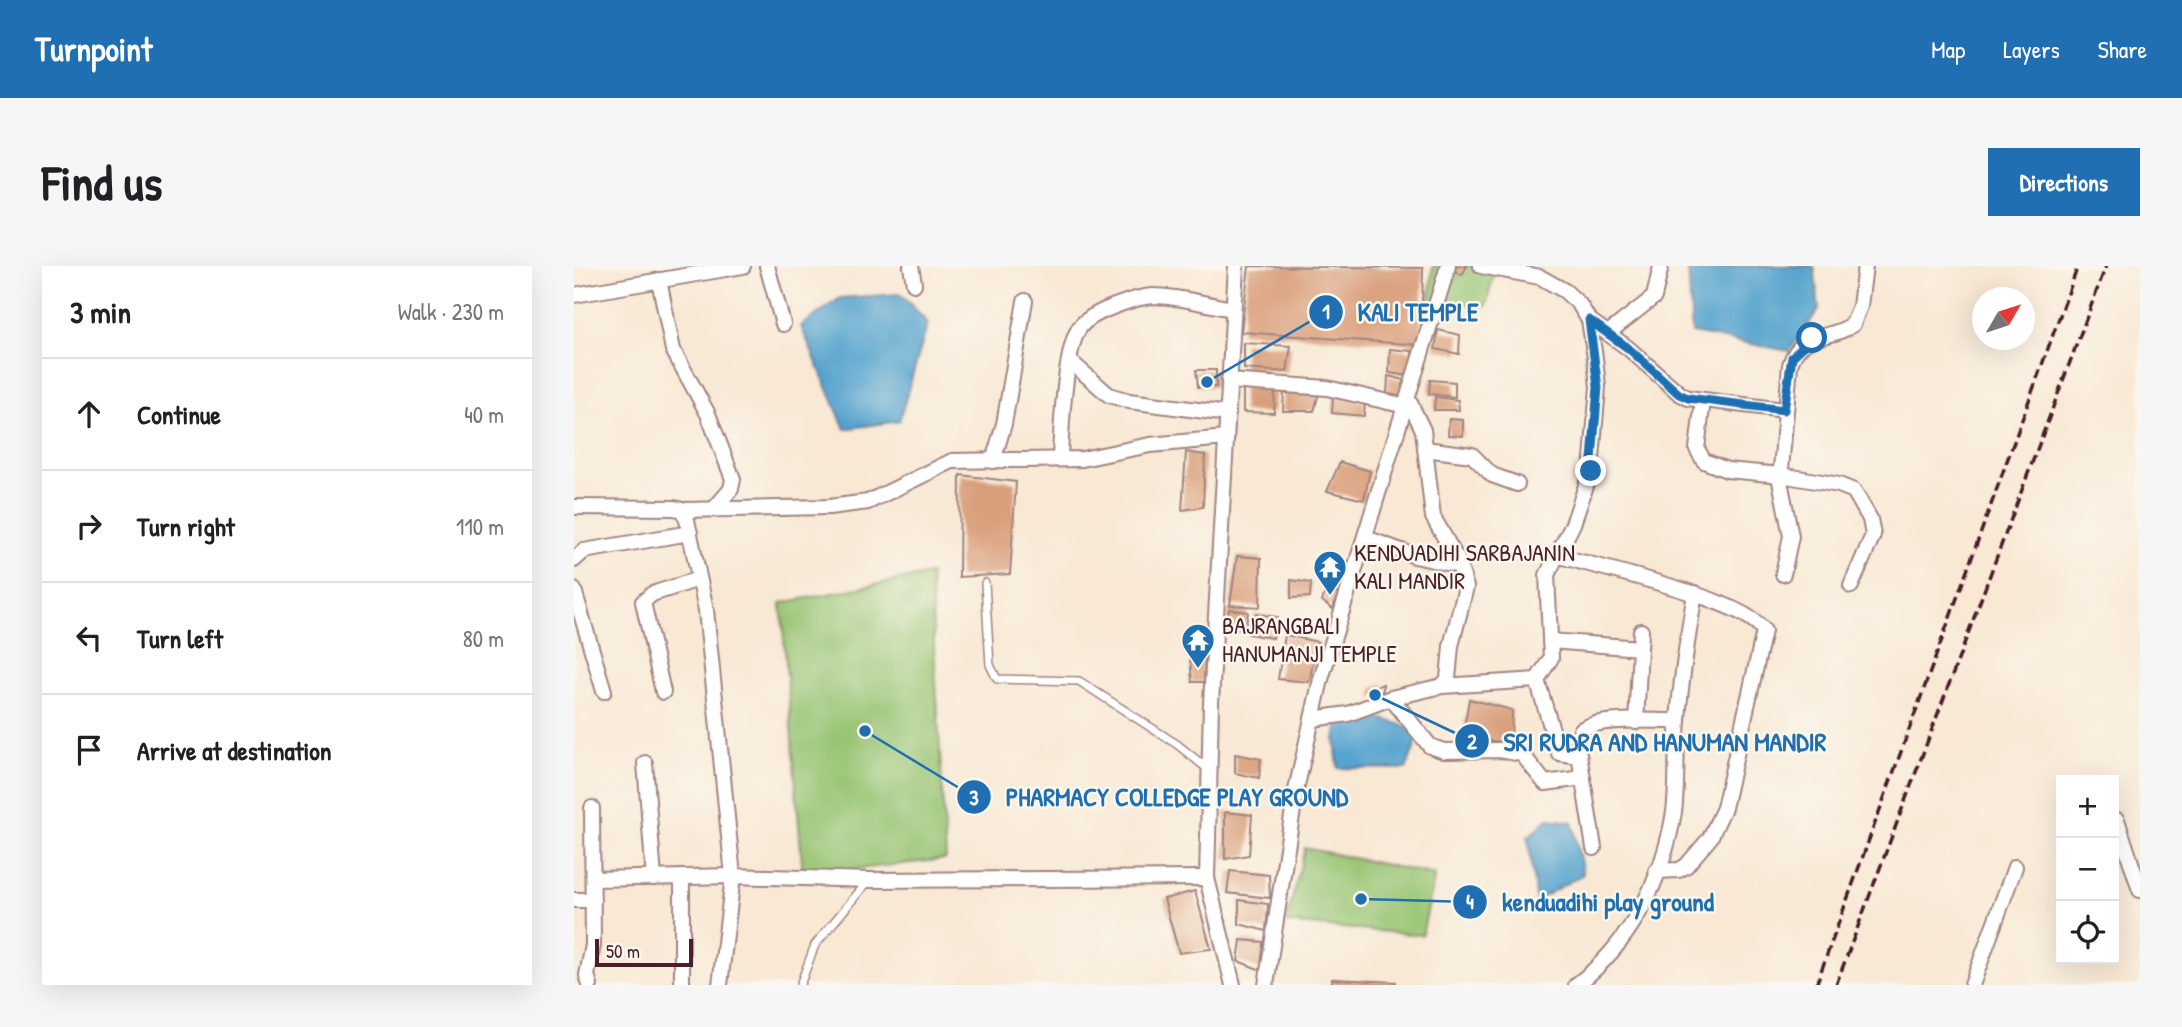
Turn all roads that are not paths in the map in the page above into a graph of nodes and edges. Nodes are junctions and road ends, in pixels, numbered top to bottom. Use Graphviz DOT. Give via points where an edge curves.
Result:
graph roads {
  1 [pos="743,266"];
  2 [pos="767,266"];
  3 [pos="911,266"];
  4 [pos="1236,266"];
  5 [pos="1448,266"];
  6 [pos="1481,266"];
  7 [pos="1661,266"];
  8 [pos="1865,266"];
  9 [pos="659,280"];
  10 [pos="914,284"];
  11 [pos="574,295"];
  12 [pos="1025,301"];
  13 [pos="1233,309"];
  14 [pos="1589,320"];
  15 [pos="783,324"];
  16 [pos="1608,333"];
  17 [pos="1071,362"];
  18 [pos="1229,381"];
  19 [pos="1703,400"];
  20 [pos="1407,403"];
  21 [pos="1784,410"];
  22 [pos="1228,414"];
  23 [pos="1226,438"];
  24 [pos="1425,449"];
  25 [pos="1059,459"];
  26 [pos="993,461"];
  27 [pos="1781,475"];
  28 [pos="1517,484"];
  29 [pos="574,507"];
  30 [pos="714,509"];
  31 [pos="681,510"];
  32 [pos="690,533"];
  33 [pos="1366,538"];
  34 [pos="1556,555"];
  35 [pos="574,560"];
  36 [pos="1460,566"];
  37 [pos="1783,574"];
  38 [pos="699,579"];
  39 [pos="985,583"];
  40 [pos="1851,586"];
  41 [pos="574,590"];
  42 [pos="1695,593"];
  43 [pos="1641,631"];
  44 [pos="1550,641"];
  45 [pos="1640,648"];
  46 [pos="1537,680"];
  47 [pos="1442,686"];
  48 [pos="604,691"];
  49 [pos="663,692"];
  50 [pos="1391,698"];
  51 [pos="1312,719"];
  52 [pos="1678,721"];
  53 [pos="1636,722"];
  54 [pos="1579,756"];
  55 [pos="645,763"];
  56 [pos="1209,771"];
  57 [pos="1583,778"];
  58 [pos="592,808"];
  59 [pos="2119,826"];
  60 [pos="1594,848"];
  61 [pos="2015,867"];
  62 [pos="1656,871"];
  63 [pos="733,876"];
  64 [pos="682,877"];
  65 [pos="1207,877"];
  66 [pos="654,878"];
  67 [pos="593,879"];
  68 [pos="869,880"];
  69 [pos="2140,890"];
  70 [pos="574,900"];
  71 [pos="593,900"];
  72 [pos="590,985"];
  73 [pos="682,985"];
  74 [pos="720,985"];
  75 [pos="800,985"];
  76 [pos="1233,985"];
  77 [pos="1266,985"];
  78 [pos="1576,985"];
  79 [pos="1972,985"];
  1 -- 9 [label="street"];
  2 -- 15 [label="street"];
  3 -- 10 [label="street"];
  4 -- 13 [label="street"];
  5 -- 20 [label="street"];
  6 -- 14 [label="street" via="1546,279 1579,304"];
  7 -- 16 [label="street" via="1654,297"];
  8 -- 21 [label="street" via="1857,318 1849,328 1812,338 1796,352"];
  9 -- 11 [label="street"];
  9 -- 30 [label="street" via="673,350 708,414 733,479 731,489"];
  12 -- 26 [label="street" via="1004,424"];
  13 -- 17 [label="street" via="1157,296 1131,299 1084,322 1075,338"];
  13 -- 18 [label="street"];
  14 -- 16 [label="street"];
  14 -- 34 [label="street" via="1598,387 1592,461 1577,512"];
  16 -- 19 [label="street" via="1671,388"];
  17 -- 22 [label="street" via="1110,395"];
  17 -- 25 [label="street"];
  18 -- 20 [label="street" via="1327,388"];
  18 -- 22 [label="street"];
  19 -- 21 [label="street"];
  19 -- 27 [label="street" via="1698,456 1727,470"];
  20 -- 24 [label="street" via="1420,420"];
  20 -- 33 [label="street"];
  21 -- 27 [label="street"];
  22 -- 23 [label="street"];
  23 -- 25 [label="street"];
  23 -- 56 [label="street"];
  24 -- 28 [label="street" via="1472,455 1492,475"];
  24 -- 36 [label="street" via="1433,517"];
  25 -- 26 [label="street"];
  26 -- 30 [label="street" via="941,464 868,502"];
  27 -- 37 [label="street" via="1791,536"];
  27 -- 40 [label="street" via="1854,491 1870,519 1873,535"];
  29 -- 31 [label="street"];
  30 -- 31 [label="street"];
  31 -- 32 [label="street"];
  32 -- 35 [label="street" via="584,551"];
  32 -- 38 [label="street"];
  33 -- 36 [label="street"];
  33 -- 51 [label="street"];
  34 -- 42 [label="street"];
  34 -- 44 [label="street" via="1546,584"];
  36 -- 47 [label="street" via="1466,598 1454,629 1448,679"];
  38 -- 49 [label="street" via="652,594 643,602"];
  38 -- 63 [label="street"];
  39 -- 56 [label="lane" via="990,665 997,679 1079,681 1178,745"];
  41 -- 48 [label="street"];
  42 -- 52 [label="street"];
  42 -- 62 [label="street" via="1761,626 1763,642 1717,825 1686,866"];
  43 -- 45 [label="street"];
  44 -- 45 [label="street"];
  44 -- 46 [label="street" via="1551,658"];
  45 -- 53 [label="street"];
  46 -- 47 [label="street"];
  46 -- 54 [label="street" via="1559,753"];
  47 -- 50 [label="street"];
  50 -- 51 [label="street" via="1348,714"];
  50 -- 57 [label="street" via="1426,743 1437,750 1511,751 1528,757 1545,783"];
  51 -- 77 [label="street"];
  52 -- 53 [label="street"];
  52 -- 62 [label="street" via="1674,811"];
  53 -- 54 [label="street" via="1590,724 1578,737"];
  54 -- 57 [label="street"];
  55 -- 66 [label="street"];
  56 -- 65 [label="street"];
  57 -- 60 [label="street"];
  58 -- 67 [label="street"];
  59 -- 69 [label="street"];
  61 -- 79 [label="street"];
  62 -- 78 [label="street" via="1634,925 1611,956"];
  63 -- 64 [label="street"];
  63 -- 68 [label="street"];
  63 -- 74 [label="street"];
  64 -- 66 [label="street"];
  64 -- 73 [label="street"];
  65 -- 68 [label="street"];
  65 -- 76 [label="street"];
  66 -- 67 [label="street"];
  67 -- 71 [label="street"];
  68 -- 75 [label="lane" via="815,945"];
  70 -- 71 [label="street"];
  71 -- 72 [label="street"];
}
